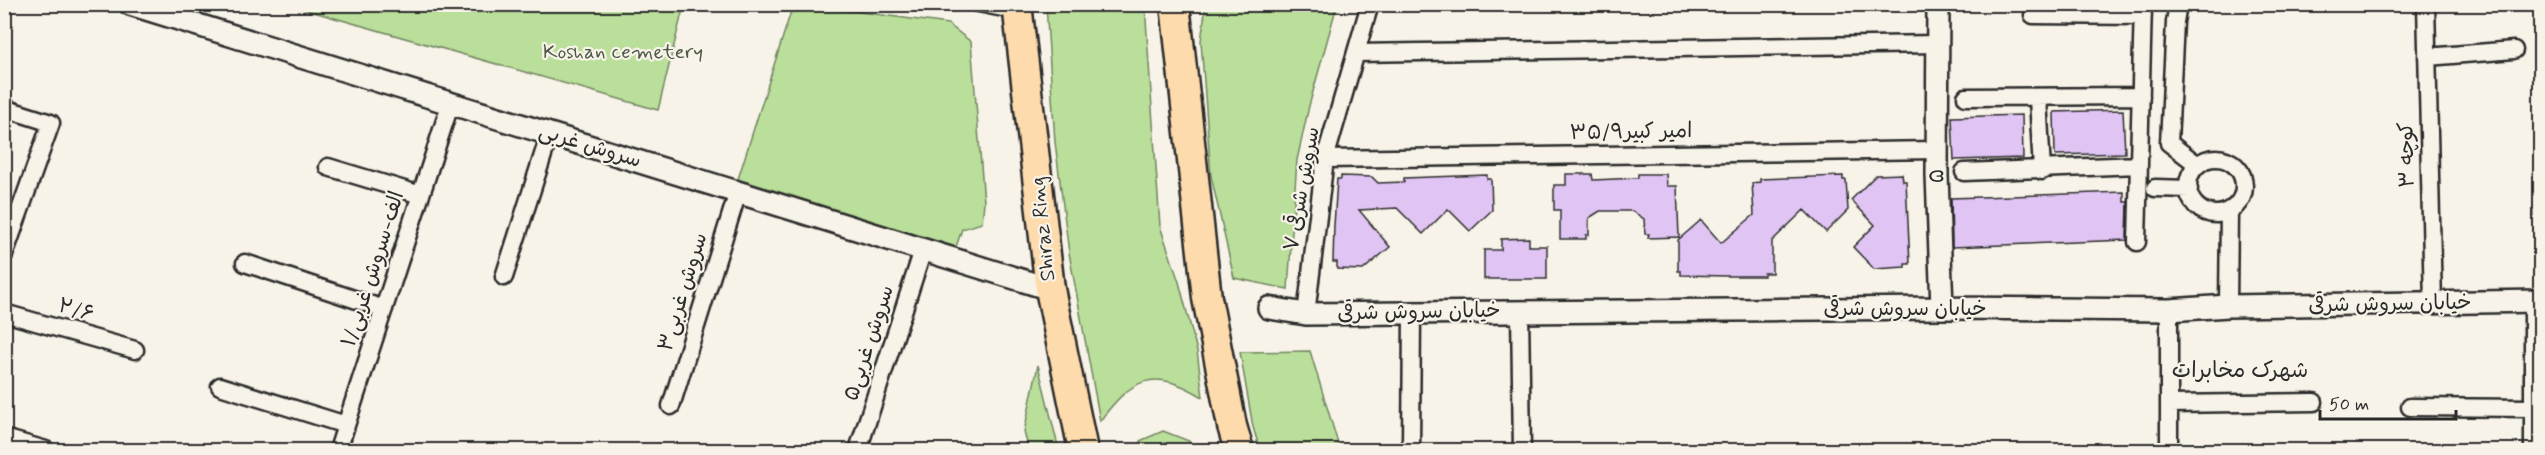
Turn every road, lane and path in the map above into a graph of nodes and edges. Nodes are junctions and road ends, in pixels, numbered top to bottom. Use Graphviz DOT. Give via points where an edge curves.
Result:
graph roads {
  1 [pos="130,4"];
  2 [pos="963,4"];
  3 [pos="1370,4"];
  4 [pos="1938,4"];
  5 [pos="2178,4"];
  6 [pos="2426,4"];
  7 [pos="1017,8"];
  8 [pos="2143,10"];
  9 [pos="1176,12"];
  10 [pos="2032,15"];
  11 [pos="1938,44"];
  12 [pos="2514,50"];
  13 [pos="1356,53"];
  14 [pos="2427,57"];
  15 [pos="2141,96"];
  16 [pos="1966,97"];
  17 [pos="2038,98"];
  18 [pos="452,102"];
  19 [pos="4,108"];
  20 [pos="550,133"];
  21 [pos="1937,150"];
  22 [pos="1325,159"];
  23 [pos="2139,165"];
  24 [pos="2198,165"];
  25 [pos="328,166"];
  26 [pos="2042,171"];
  27 [pos="1964,172"];
  28 [pos="2155,188"];
  29 [pos="2188,189"];
  30 [pos="738,192"];
  31 [pos="421,195"];
  32 [pos="2229,210"];
  33 [pos="2137,242"];
  34 [pos="923,250"];
  35 [pos="4,255"];
  36 [pos="245,263"];
  37 [pos="504,277"];
  38 [pos="1050,289"];
  39 [pos="2537,302"];
  40 [pos="2433,304"];
  41 [pos="2228,306"];
  42 [pos="1269,308"];
  43 [pos="1942,308"];
  44 [pos="384,309"];
  45 [pos="2169,310"];
  46 [pos="1520,311"];
  47 [pos="1412,312"];
  48 [pos="4,313"];
  49 [pos="1306,314"];
  50 [pos="135,350"];
  51 [pos="220,386"];
  52 [pos="2314,402"];
  53 [pos="2169,404"];
  54 [pos="671,406"];
  55 [pos="2410,407"];
  56 [pos="2533,408"];
  57 [pos="346,425"];
  58 [pos="4,438"];
  59 [pos="46,450"];
  60 [pos="338,450"];
  61 [pos="858,450"];
  62 [pos="1083,450"];
  63 [pos="1239,450"];
  64 [pos="1411,450"];
  65 [pos="1522,450"];
  66 [pos="2169,450"];
  67 [pos="2533,450"];
  1 -- 18 [label="street, سروش غربی"];
  2 -- 7 [label="lane"];
  3 -- 13 [label="street, سروش شرقی ۷"];
  4 -- 11 [label="street, ۵"];
  5 -- 24 [label="street" via="2169,143"];
  6 -- 14 [label="street, کوچه ۳"];
  7 -- 38 [label="highway, Shiraz Ring"];
  8 -- 10 [label="street"];
  8 -- 15 [label="street"];
  9 -- 63 [label="highway" via="1207,298"];
  11 -- 13 [label="street"];
  11 -- 21 [label="street, ۵"];
  12 -- 14 [label="street"];
  13 -- 22 [label="street, سروش شرقی ۷"];
  14 -- 40 [label="street, کوچه ۳"];
  15 -- 17 [label="street"];
  15 -- 23 [label="street"];
  16 -- 17 [label="street"];
  17 -- 26 [label="street"];
  18 -- 20 [label="street, سروش غربی"];
  18 -- 31 [label="street, ۱/الف-سروش غربی"];
  19 -- 35 [label="street" via="51,123"];
  20 -- 30 [label="street, سروش غربی"];
  20 -- 37 [label="street"];
  21 -- 22 [label="street, امیر کبیر۳۵/۹"];
  21 -- 43 [label="street, ۵"];
  22 -- 49 [label="street, سروش شرقی ۷"];
  23 -- 26 [label="street"];
  23 -- 33 [label="street"];
  24 -- 29 [label="street"];
  24 -- 32 [label="street" via="2215,158 2233,163 2239,170 2244,188"];
  25 -- 31 [label="street"];
  26 -- 27 [label="street"];
  28 -- 29 [label="street"];
  29 -- 32 [label="street" via="2203,210"];
  30 -- 34 [label="street, سروش غربی"];
  30 -- 54 [label="street, سروش غربی۳"];
  31 -- 44 [label="street, ۱/الف-سروش غربی"];
  32 -- 41 [label="street"];
  34 -- 38 [label="street, سروش غربی"];
  34 -- 61 [label="street, سروش غربی۵"];
  36 -- 44 [label="street"];
  38 -- 62 [label="highway, Shiraz Ring"];
  39 -- 40 [label="street, خیابان سروش شرقی"];
  39 -- 56 [label="street"];
  40 -- 41 [label="street, خیابان سروش شرقی"];
  41 -- 45 [label="street, خیابان سروش شرقی"];
  42 -- 49 [label="street, خیابان سروش شرقی"];
  43 -- 45 [label="street, خیابان سروش شرقی"];
  43 -- 46 [label="street, خیابان سروش شرقی"];
  44 -- 57 [label="street, ۱/الف-سروش غربی"];
  45 -- 53 [label="street"];
  46 -- 47 [label="street, خیابان سروش شرقی"];
  46 -- 65 [label="street"];
  47 -- 49 [label="street, خیابان سروش شرقی"];
  47 -- 64 [label="street"];
  48 -- 50 [label="street, ۲/۶"];
  51 -- 57 [label="street"];
  52 -- 53 [label="street"];
  53 -- 66 [label="street"];
  55 -- 56 [label="street"];
  56 -- 67 [label="street"];
  57 -- 60 [label="street, ۱/الف-سروش غربی"];
  58 -- 59 [label="street"];
}
